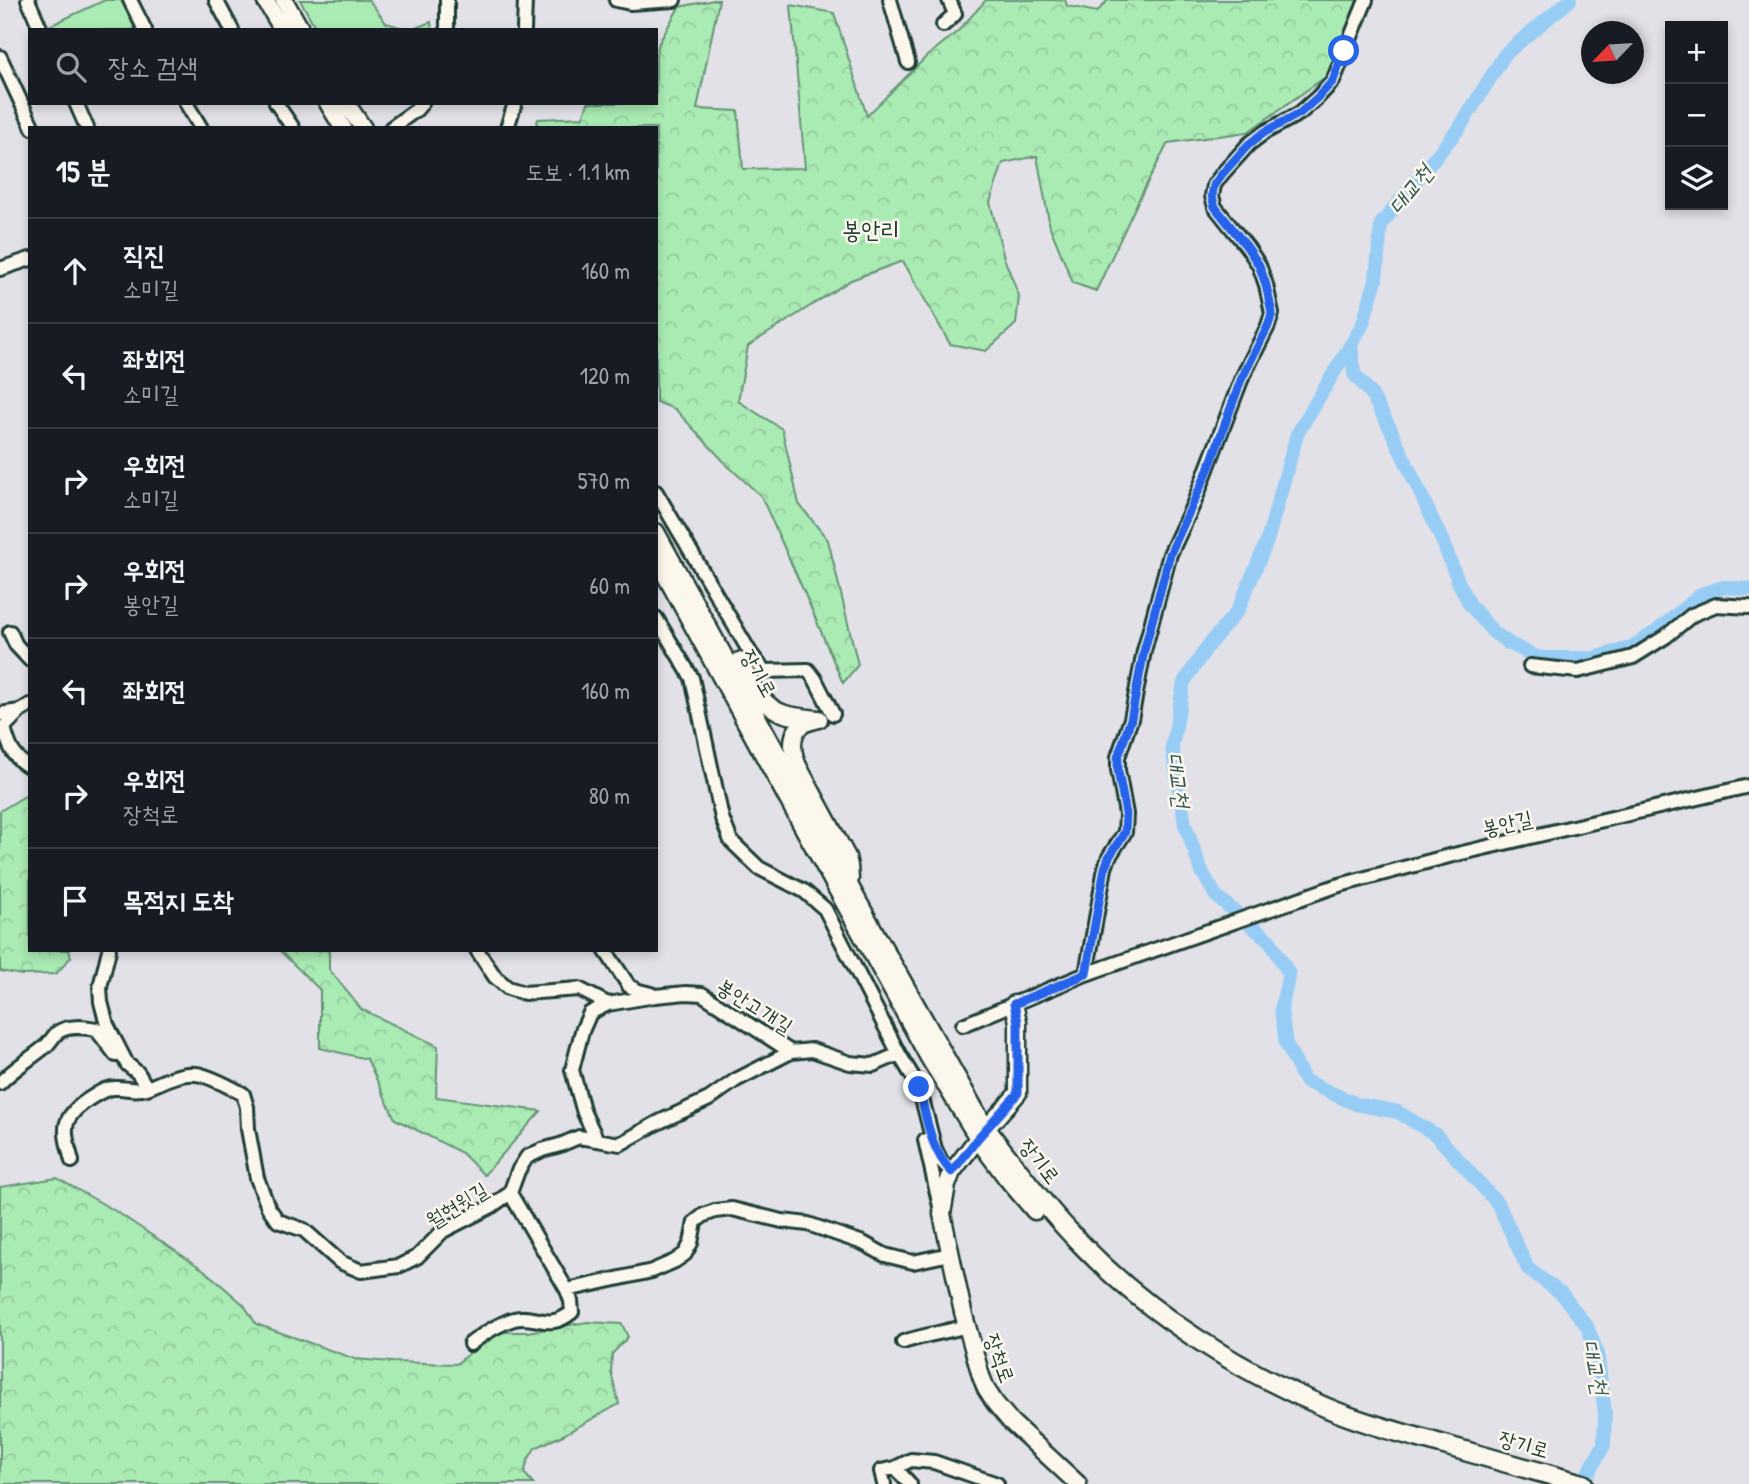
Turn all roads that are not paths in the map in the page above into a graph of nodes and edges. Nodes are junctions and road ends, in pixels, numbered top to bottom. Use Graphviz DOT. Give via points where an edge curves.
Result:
graph roads {
  1 [pos="28,0"];
  2 [pos="130,0"];
  3 [pos="216,0"];
  4 [pos="265,0"];
  5 [pos="284,0"];
  6 [pos="447,0"];
  7 [pos="525,0"];
  8 [pos="616,0"];
  9 [pos="674,0"];
  10 [pos="890,0"];
  11 [pos="948,0"];
  12 [pos="1366,0"];
  13 [pos="943,25"];
  14 [pos="40,28"];
  15 [pos="144,28"];
  16 [pos="231,28"];
  17 [pos="282,28"];
  18 [pos="300,28"];
  19 [pos="447,28"];
  20 [pos="524,28"];
  21 [pos="0,58"];
  22 [pos="908,62"];
  23 [pos="77,105"];
  24 [pos="187,105"];
  25 [pos="277,105"];
  26 [pos="329,105"];
  27 [pos="347,105"];
  28 [pos="420,105"];
  29 [pos="513,105"];
  30 [pos="32,126"];
  31 [pos="86,126"];
  32 [pos="200,126"];
  33 [pos="292,126"];
  34 [pos="342,126"];
  35 [pos="362,126"];
  36 [pos="394,126"];
  37 [pos="507,126"];
  38 [pos="28,259"];
  39 [pos="0,269"];
  40 [pos="658,495"];
  41 [pos="658,539"];
  42 [pos="664,559"];
  43 [pos="1749,607"];
  44 [pos="658,621"];
  45 [pos="10,632"];
  46 [pos="28,658"];
  47 [pos="1530,666"];
  48 [pos="25,708"];
  49 [pos="0,713"];
  50 [pos="832,714"];
  51 [pos="28,766"];
  52 [pos="1746,790"];
  53 [pos="850,886"];
  54 [pos="109,952"];
  55 [pos="480,952"];
  56 [pos="606,952"];
  57 [pos="1086,974"];
  58 [pos="656,996"];
  59 [pos="608,1004"];
  60 [pos="1014,1004"];
  61 [pos="963,1025"];
  62 [pos="791,1052"];
  63 [pos="900,1054"];
  64 [pos="127,1064"];
  65 [pos="0,1083"];
  66 [pos="919,1087"];
  67 [pos="147,1088"];
  68 [pos="982,1134"];
  69 [pos="597,1140"];
  70 [pos="72,1161"];
  71 [pos="952,1172"];
  72 [pos="510,1193"];
  73 [pos="942,1214"];
  74 [pos="950,1254"];
  75 [pos="567,1290"];
  76 [pos="967,1326"];
  77 [pos="903,1342"];
  78 [pos="470,1344"];
  79 [pos="895,1468"];
  80 [pos="1509,1469"];
  81 [pos="884,1484"];
  82 [pos="911,1484"];
  83 [pos="997,1484"];
  84 [pos="1078,1484"];
  85 [pos="1543,1484"];
  86 [pos="1583,1484"];
  1 -- 14 [label="street"];
  2 -- 15 [label="street"];
  3 -- 16 [label="street"];
  4 -- 17 [label="main road"];
  5 -- 18 [label="main road"];
  6 -- 19 [label="street"];
  7 -- 20 [label="street"];
  8 -- 9 [label="street"];
  10 -- 22 [label="street"];
  11 -- 13 [label="street" via="955,14"];
  12 -- 57 [label="street" via="1333,81 1300,113 1249,144 1214,185 1215,207 1259,265 1272,313 1170,554 1118,757 1127,823 1105,868"];
  21 -- 30 [label="street"];
  23 -- 31 [label="street"];
  24 -- 32 [label="street"];
  25 -- 33 [label="street"];
  26 -- 34 [label="main road"];
  27 -- 35 [label="main road"];
  28 -- 36 [label="street"];
  29 -- 37 [label="street"];
  38 -- 39 [label="street"];
  40 -- 50 [label="street" via="764,671 808,670"];
  41 -- 42 [label="main road, 장기로"];
  42 -- 53 [label="main road, 장기로"];
  42 -- 53 [label="main road" via="692,578 767,705 786,715 818,719 797,731 793,752 847,857"];
  42 -- 68 [label="main road, 장기로" via="928,1056"];
  43 -- 47 [label="street" via="1716,605 1692,615 1633,657 1578,671"];
  44 -- 63 [label="street" via="692,678 731,841 759,869 804,891 825,909"];
  45 -- 46 [label="street"];
  48 -- 49 [label="street"];
  48 -- 51 [label="street" via="4,727 11,749"];
  52 -- 57 [label="street, 봉안길" via="1336,886"];
  53 -- 68 [label="main road, 장기로"];
  54 -- 64 [label="street" via="101,1002"];
  55 -- 59 [label="street" via="508,988 524,993 579,989"];
  56 -- 58 [label="street" via="629,986"];
  57 -- 60 [label="street"];
  58 -- 59 [label="street, 봉안고개길"];
  58 -- 62 [label="street, 봉안고개길" via="702,994"];
  59 -- 69 [label="street" via="590,1013 572,1070"];
  60 -- 61 [label="street"];
  60 -- 68 [label="main road" via="1018,1093"];
  62 -- 63 [label="street" via="812,1051 873,1065"];
  62 -- 69 [label="street, 월현윗길" via="620,1144"];
  63 -- 66 [label="street"];
  64 -- 65 [label="street" via="96,1029 78,1027 58,1032"];
  64 -- 67 [label="street"];
  66 -- 71 [label="street" via="935,1149"];
  66 -- 73 [label="street" via="924,1137"];
  67 -- 70 [label="street, 월현윗길" via="111,1088 73,1111 66,1121"];
  67 -- 72 [label="street, 월현윗길" via="196,1074 243,1094 257,1178 268,1207 278,1221 304,1230 340,1262 362,1271 399,1266 417,1258 443,1231"];
  68 -- 71 [label="main road"];
  68 -- 80 [label="highway, 장기로" via="1007,1177 1078,1257 1172,1336 1226,1371 1323,1418 1390,1442"];
  69 -- 72 [label="street, 월현윗길" via="579,1137 527,1157"];
  71 -- 73 [label="main road"];
  72 -- 75 [label="street"];
  73 -- 74 [label="main road, 장척로"];
  74 -- 75 [label="street" via="902,1260 808,1224 732,1209 704,1215 695,1222 691,1243 676,1261"];
  74 -- 76 [label="main road, 장척로"];
  75 -- 78 [label="street" via="572,1312 562,1320 516,1318"];
  76 -- 77 [label="street"];
  76 -- 84 [label="main road, 장척로" via="981,1376 995,1403"];
  79 -- 81 [label="street" via="881,1471"];
  79 -- 82 [label="street"];
  79 -- 83 [label="street" via="911,1460 934,1462"];
  80 -- 85 [label="highway, 장기로"];
  80 -- 86 [label="highway, 장기로"];
}
